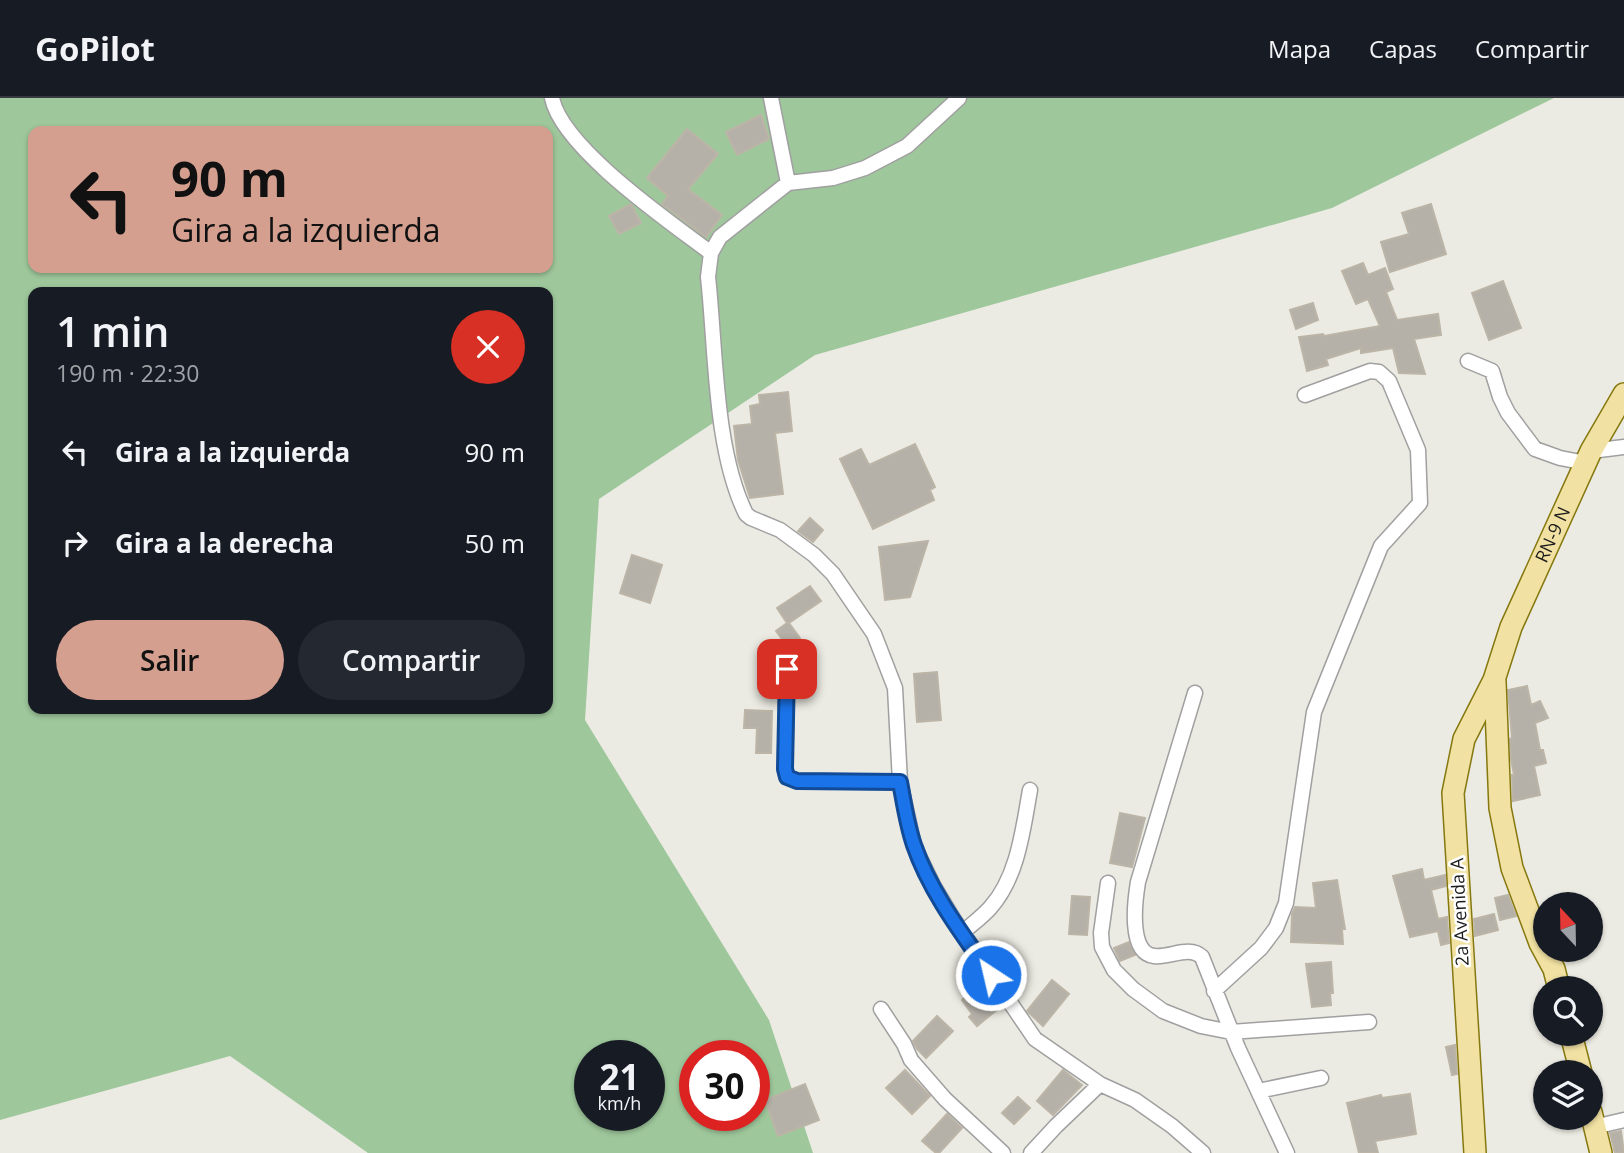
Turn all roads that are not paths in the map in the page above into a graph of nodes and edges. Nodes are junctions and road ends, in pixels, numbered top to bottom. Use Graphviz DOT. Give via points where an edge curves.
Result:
graph roads {
  1 [pos="552,98"];
  2 [pos="771,98"];
  3 [pos="958,98"];
  4 [pos="788,183"];
  5 [pos="711,253"];
  6 [pos="1468,361"];
  7 [pos="1624,394"];
  8 [pos="1305,395"];
  9 [pos="1624,447"];
  10 [pos="1588,457"];
  11 [pos="787,669"];
  12 [pos="1494,680"];
  13 [pos="1195,694"];
  14 [pos="900,782"];
  15 [pos="1030,790"];
  16 [pos="1108,883"];
  17 [pos="962,933"];
  18 [pos="1556,976"];
  19 [pos="1214,991"];
  20 [pos="881,1009"];
  21 [pos="1369,1022"];
  22 [pos="1231,1032"];
  23 [pos="1321,1078"];
  24 [pos="1100,1084"];
  25 [pos="1258,1091"];
  26 [pos="1603,1120"];
  27 [pos="1624,1120"];
  28 [pos="1595,1130"];
  29 [pos="1003,1153"];
  30 [pos="1031,1153"];
  31 [pos="1203,1153"];
  32 [pos="1287,1153"];
  33 [pos="1475,1153"];
  34 [pos="1601,1153"];
  1 -- 5 [label="street" via="572,135 587,151"];
  2 -- 4 [label="street"];
  3 -- 4 [label="street" via="907,146 865,168 833,178"];
  4 -- 5 [label="street" via="727,230"];
  5 -- 14 [label="street" via="708,277 719,411 743,507 751,518 780,530 814,555 848,593 874,634 895,688"];
  6 -- 10 [label="street" via="1492,371 1508,413 1535,449 1560,458"];
  7 -- 10 [label="main road, RN-9 N"];
  8 -- 19 [label="street" via="1370,371 1389,381 1418,450 1420,503 1381,546 1314,712 1286,903 1276,928"];
  9 -- 10 [label="street"];
  10 -- 12 [label="main road, RN-9 N" via="1511,627"];
  11 -- 14 [label="street" via="787,777 797,781"];
  12 -- 18 [label="main road" via="1500,808 1520,892"];
  12 -- 33 [label="main road, 2a Avenida A" via="1464,739 1453,793"];
  13 -- 19 [label="street" via="1138,882 1135,921 1139,945 1149,955 1200,954"];
  14 -- 17 [label="street" via="914,846"];
  15 -- 17 [label="street" via="1006,887"];
  16 -- 22 [label="street" via="1101,933 1102,947 1114,970 1163,1011"];
  17 -- 24 [label="street" via="1035,1039"];
  19 -- 22 [label="street"];
  20 -- 29 [label="street" via="911,1060"];
  21 -- 22 [label="street"];
  22 -- 25 [label="street"];
  23 -- 25 [label="street"];
  24 -- 30 [label="street"];
  24 -- 31 [label="street" via="1135,1100"];
  25 -- 32 [label="street"];
  26 -- 27 [label="street"];
  28 -- 34 [label="main road"];
}
